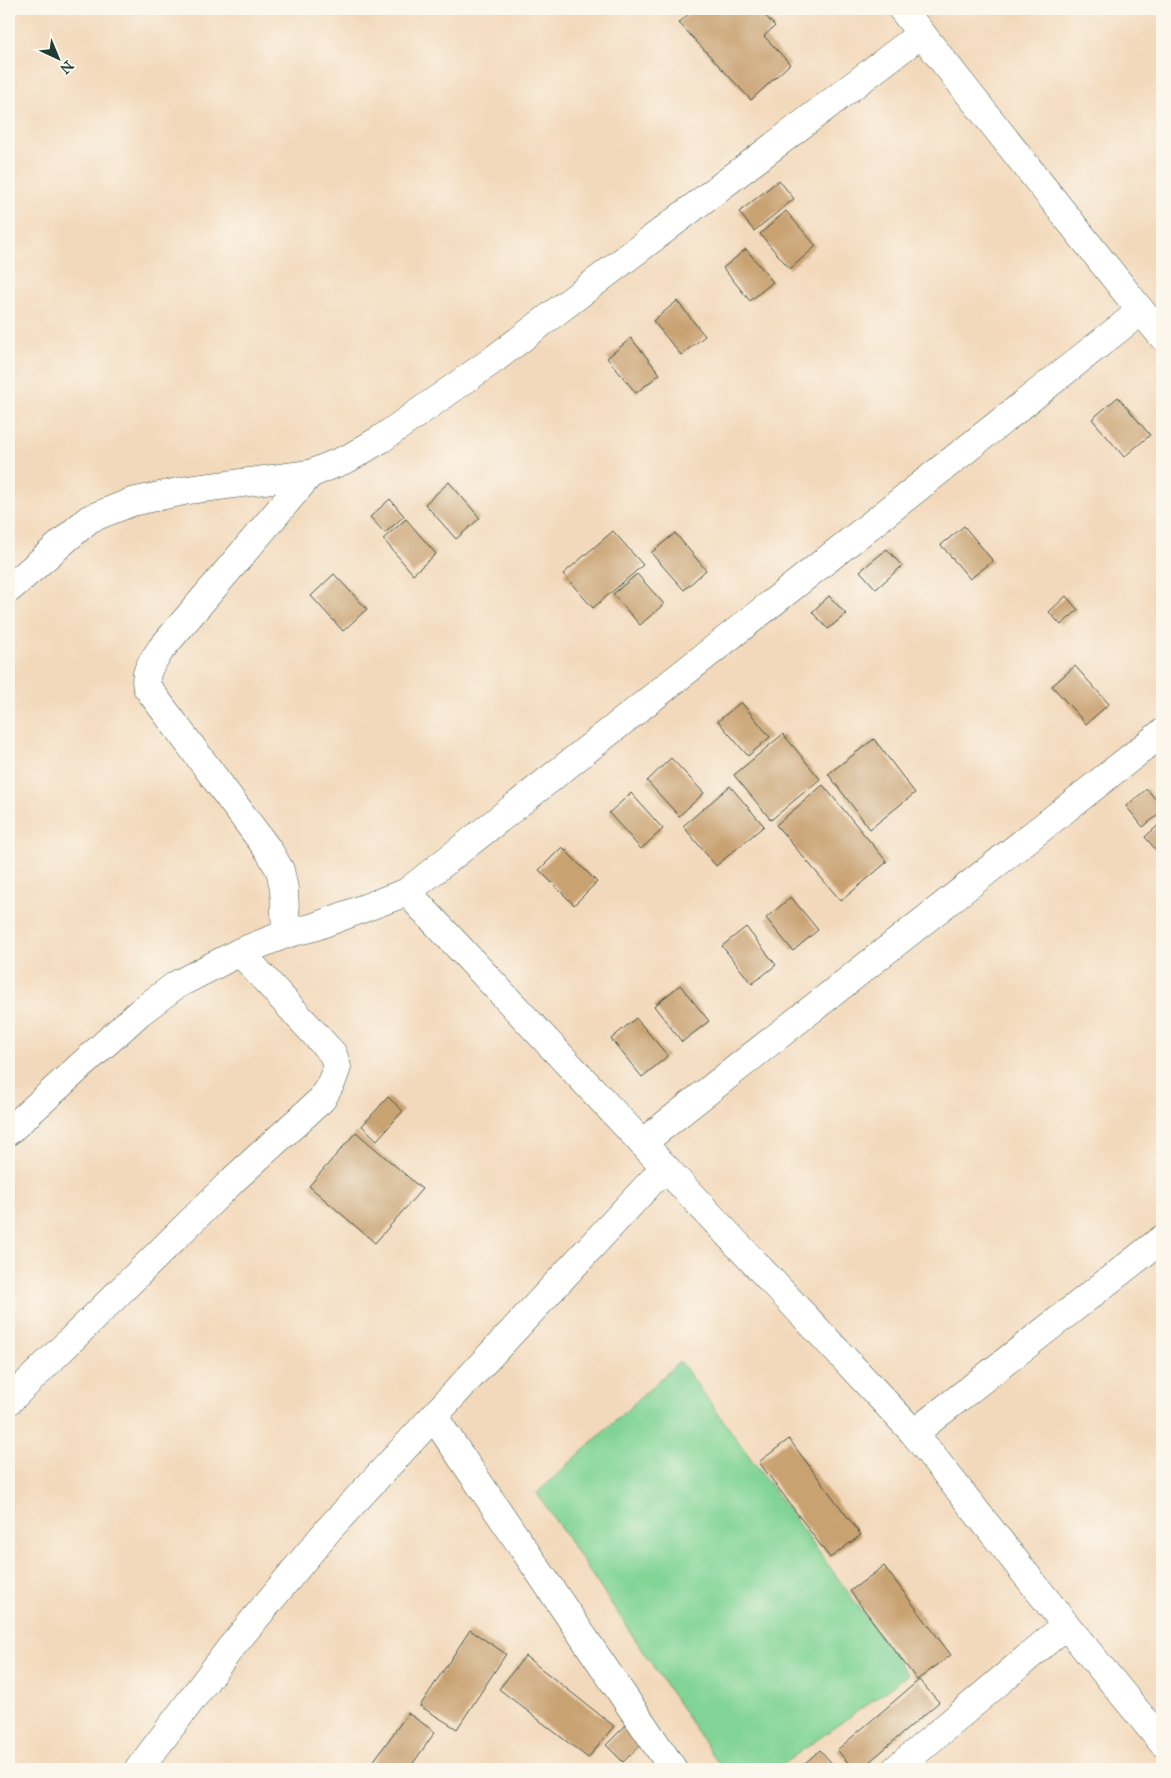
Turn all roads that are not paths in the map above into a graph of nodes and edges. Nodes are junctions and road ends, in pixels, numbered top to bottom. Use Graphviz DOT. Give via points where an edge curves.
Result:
graph roads {
  1 [pos="902,9"];
  2 [pos="921,34"];
  3 [pos="1141,311"];
  4 [pos="1162,336"];
  5 [pos="310,474"];
  6 [pos="9,589"];
  7 [pos="1162,733"];
  8 [pos="407,892"];
  9 [pos="286,934"];
  10 [pos="240,952"];
  11 [pos="9,1131"];
  12 [pos="642,1143"];
  13 [pos="665,1167"];
  14 [pos="1162,1239"];
  15 [pos="9,1401"];
  16 [pos="434,1417"];
  17 [pos="914,1434"];
  18 [pos="1066,1625"];
  19 [pos="1158,1730"];
  20 [pos="666,1766"];
  21 [pos="139,1769"];
  22 [pos="896,1769"];
  1 -- 2 [label="street"];
  2 -- 3 [label="street"];
  2 -- 5 [label="street" via="493,360 381,439 349,458"];
  3 -- 4 [label="street"];
  3 -- 8 [label="street"];
  5 -- 6 [label="street" via="188,490 132,502 89,519"];
  5 -- 9 [label="street" via="161,649 145,680 146,688 270,851 280,870 284,889"];
  7 -- 12 [label="street"];
  8 -- 9 [label="street" via="314,927"];
  8 -- 12 [label="street"];
  9 -- 10 [label="street"];
  10 -- 11 [label="street" via="176,985 140,1012"];
  10 -- 15 [label="street" via="333,1054 337,1067 332,1081 322,1099 233,1180"];
  12 -- 13 [label="street"];
  13 -- 16 [label="street"];
  13 -- 17 [label="street"];
  14 -- 17 [label="street"];
  16 -- 20 [label="street"];
  16 -- 21 [label="street" via="329,1528 229,1650"];
  17 -- 18 [label="street"];
  18 -- 19 [label="street"];
  18 -- 22 [label="street"];
}
